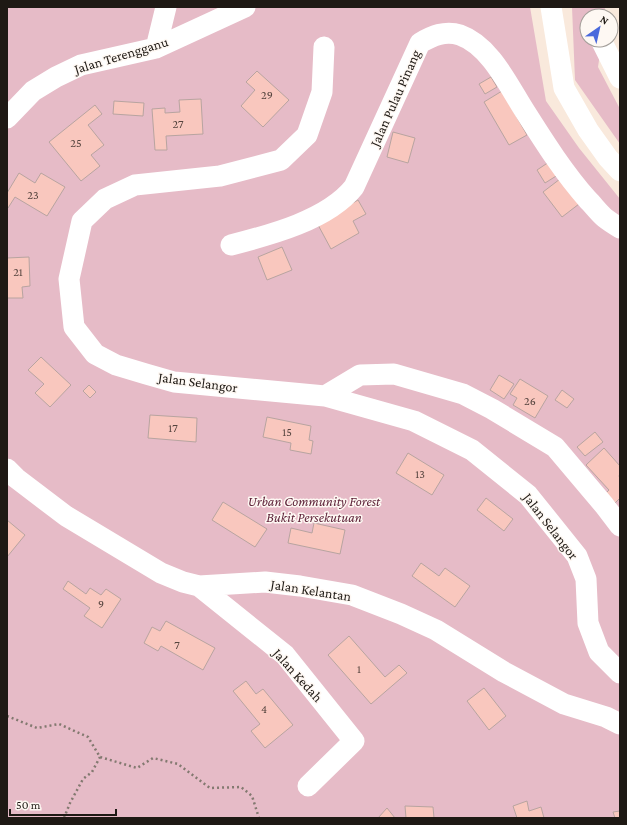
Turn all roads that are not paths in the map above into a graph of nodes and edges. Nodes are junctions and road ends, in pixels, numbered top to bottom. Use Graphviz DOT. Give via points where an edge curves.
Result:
graph roads {
  1 [pos="166,7"];
  2 [pos="245,7"];
  3 [pos="551,7"];
  4 [pos="324,47"];
  5 [pos="156,48"];
  6 [pos="605,48"];
  7 [pos="620,78"];
  8 [pos="7,118"];
  9 [pos="620,171"];
  10 [pos="620,228"];
  11 [pos="231,245"];
  12 [pos="324,396"];
  13 [pos="7,469"];
  14 [pos="620,526"];
  15 [pos="199,586"];
  16 [pos="620,674"];
  17 [pos="620,724"];
  18 [pos="308,786"];
  1 -- 5 [label="street"];
  2 -- 5 [label="street, Jalan Terengganu"];
  3 -- 9 [label="street" via="564,88 588,130"];
  4 -- 12 [label="street, Jalan Selangor" via="322,92 307,135 281,160 220,176 135,185 105,199 82,221 69,279 74,327 95,354 116,365 174,382"];
  5 -- 8 [label="street, Jalan Terengganu" via="81,65 33,92"];
  6 -- 7 [label="street"];
  10 -- 11 [label="street, Jalan Pulau Pinang" via="604,217 552,154 485,51 460,35 446,33 420,43 354,187 347,197 295,226"];
  12 -- 14 [label="street" via="360,375 394,374 463,394 554,447"];
  12 -- 16 [label="street, Jalan Selangor" via="414,421 472,450 528,495 577,556 586,579 588,623 599,652"];
  13 -- 15 [label="street, Jalan Kelantan" via="87,529 161,573"];
  15 -- 17 [label="street, Jalan Kelantan" via="265,582 352,595 436,630 504,672 564,704"];
  15 -- 18 [label="street, Jalan Kedah" via="284,655 354,741"];
}
